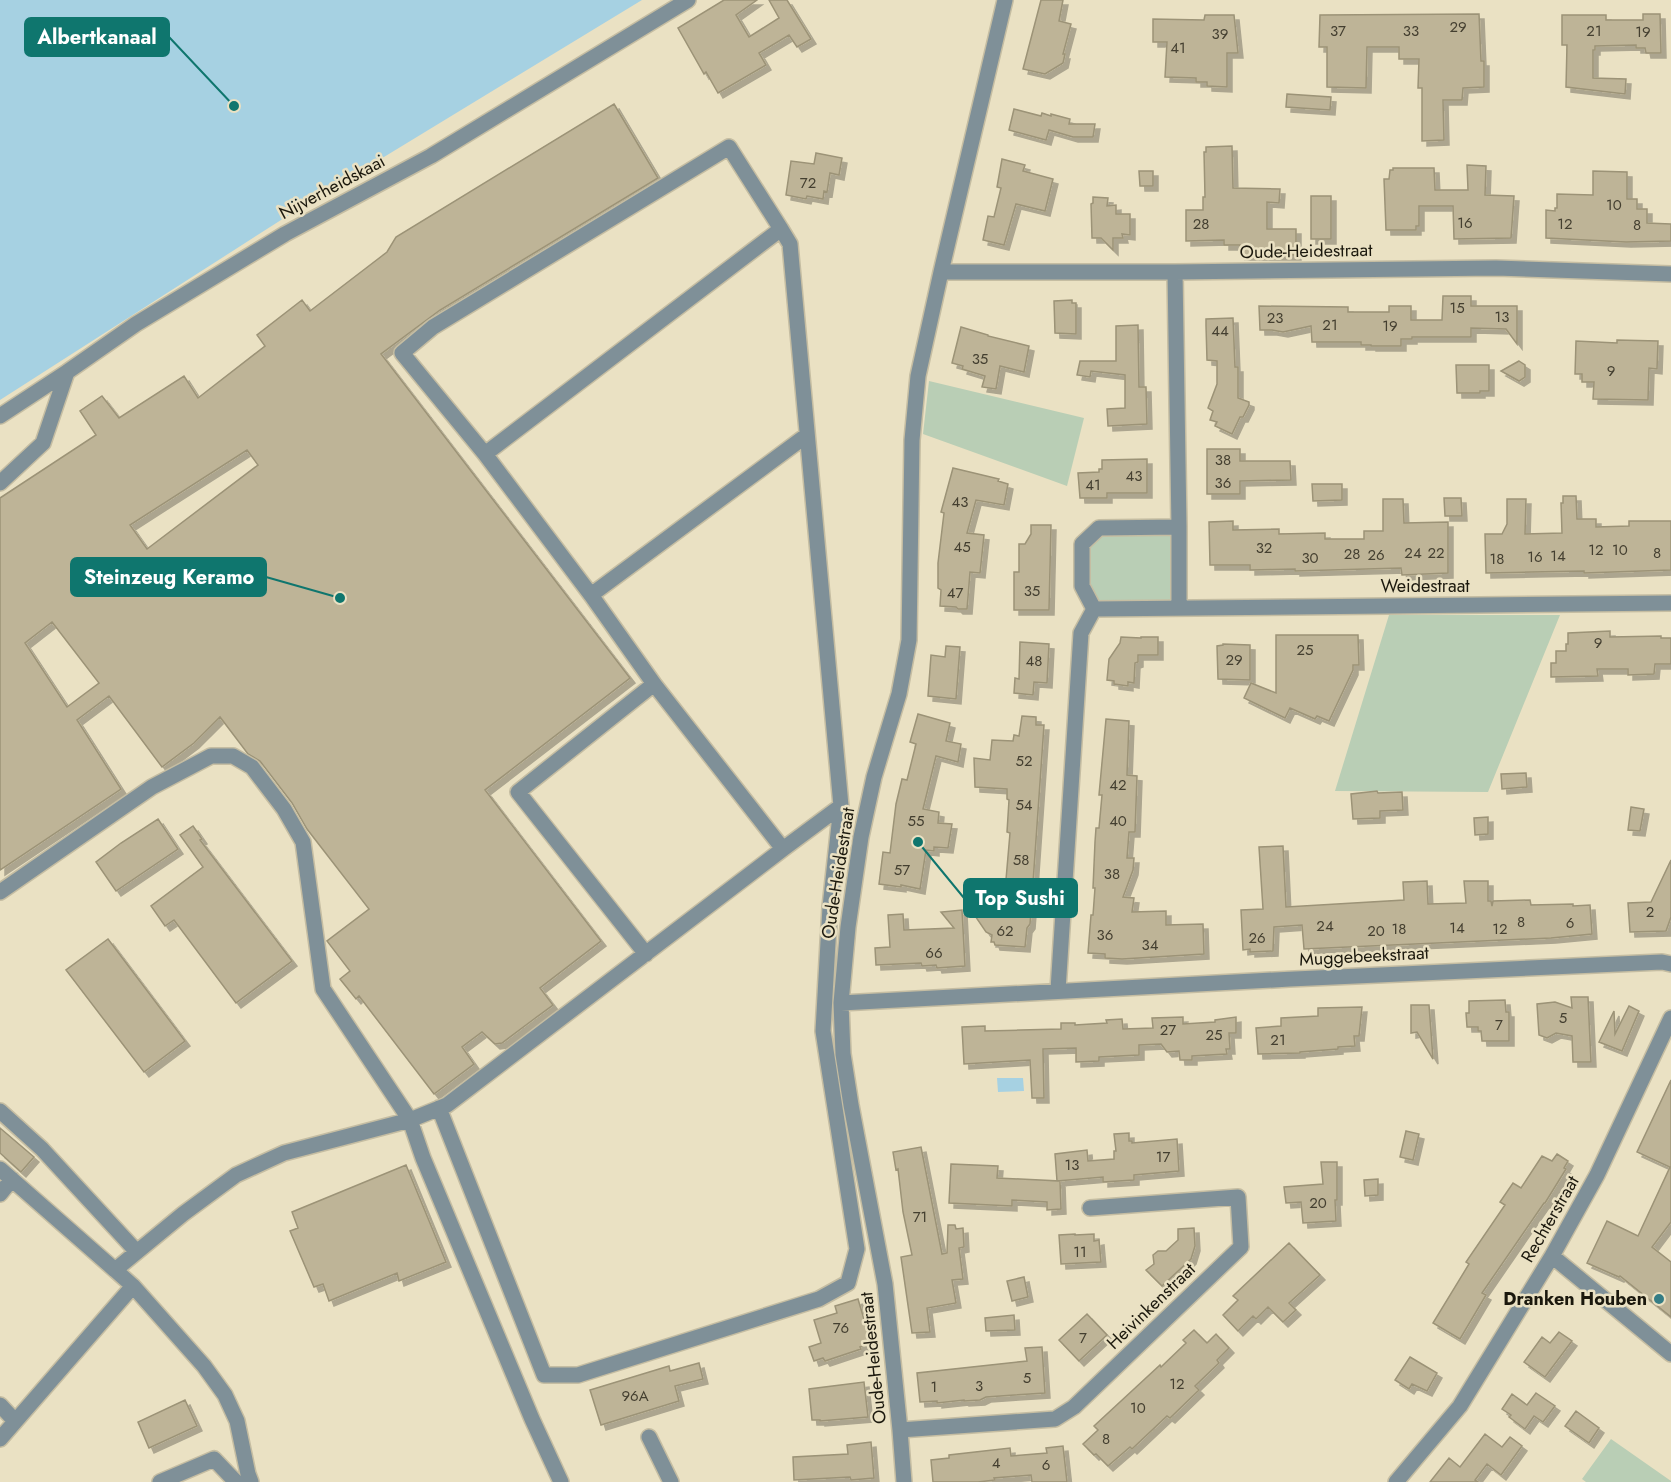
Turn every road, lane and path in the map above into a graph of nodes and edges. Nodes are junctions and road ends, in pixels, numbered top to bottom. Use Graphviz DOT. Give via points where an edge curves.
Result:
graph roads {
  1 [pos="688,0"];
  2 [pos="1005,0"];
  3 [pos="781,228"];
  4 [pos="941,272"];
  5 [pos="1175,272"];
  6 [pos="1671,274"];
  7 [pos="68,372"];
  8 [pos="0,416"];
  9 [pos="807,435"];
  10 [pos="485,454"];
  11 [pos="0,483"];
  12 [pos="1179,527"];
  13 [pos="591,595"];
  14 [pos="1671,603"];
  15 [pos="1179,607"];
  16 [pos="1094,609"];
  17 [pos="654,684"];
  18 [pos="841,806"];
  19 [pos="783,849"];
  20 [pos="0,892"];
  21 [pos="646,954"];
  22 [pos="1671,964"];
  23 [pos="1058,990"];
  24 [pos="841,1003"];
  25 [pos="1671,1018"];
  26 [pos="439,1108"];
  27 [pos="0,1111"];
  28 [pos="410,1120"];
  29 [pos="6,1174"];
  30 [pos="0,1194"];
  31 [pos="1090,1208"];
  32 [pos="137,1252"];
  33 [pos="1552,1256"];
  34 [pos="115,1270"];
  35 [pos="133,1286"];
  36 [pos="1671,1354"];
  37 [pos="0,1405"];
  38 [pos="15,1421"];
  39 [pos="900,1430"];
  40 [pos="649,1437"];
  41 [pos="0,1439"];
  42 [pos="160,1482"];
  43 [pos="236,1482"];
  44 [pos="251,1482"];
  45 [pos="561,1482"];
  46 [pos="670,1482"];
  47 [pos="904,1482"];
  48 [pos="1396,1482"];
  1 -- 7 [label="street, Nijverheidskaai" via="431,156 285,234 136,324"];
  2 -- 4 [label="street, Oude-Heidestraat"];
  3 -- 9 [label="street" via="790,244"];
  3 -- 10 [label="street"];
  3 -- 10 [label="street" via="729,147 433,327 402,353"];
  4 -- 5 [label="street, Oude-Heidestraat"];
  4 -- 24 [label="street, Oude-Heidestraat" via="918,376 912,440 909,640 899,694 861,837"];
  5 -- 6 [label="street, Oude-Heidestraat" via="1496,268"];
  5 -- 12 [label="street"];
  7 -- 8 [label="street, Nijverheidskaai"];
  7 -- 11 [label="street" via="43,442"];
  9 -- 13 [label="street"];
  9 -- 18 [label="street"];
  10 -- 13 [label="street"];
  12 -- 15 [label="street"];
  12 -- 16 [label="street" via="1099,528 1083,544 1082,586"];
  13 -- 17 [label="street"];
  14 -- 15 [label="street, Weidestraat"];
  15 -- 16 [label="street, Weidestraat"];
  16 -- 23 [label="street" via="1081,633"];
  17 -- 19 [label="street"];
  17 -- 21 [label="street" via="518,792"];
  18 -- 19 [label="street"];
  18 -- 26 [label="street" via="823,1031 857,1249 848,1283 819,1299 578,1375 544,1375"];
  19 -- 21 [label="street"];
  20 -- 28 [label="street" via="152,786 211,756 233,756 252,767 303,842 323,989"];
  21 -- 26 [label="street"];
  22 -- 23 [label="street, Muggebeekstraat"];
  23 -- 24 [label="street, Muggebeekstraat"];
  24 -- 39 [label="street, Oude-Heidestraat" via="843,1054 885,1284"];
  25 -- 33 [label="street, Rechterstraat" via="1597,1175"];
  26 -- 28 [label="street"];
  27 -- 32 [label="street" via="42,1149"];
  28 -- 32 [label="street" via="284,1153 236,1175"];
  28 -- 45 [label="street"];
  29 -- 30 [label="street"];
  29 -- 34 [label="street"];
  31 -- 39 [label="street, Heivinkenstraat" via="1238,1197 1241,1247 1074,1407 1055,1419"];
  32 -- 34 [label="street"];
  33 -- 36 [label="street"];
  33 -- 48 [label="street, Rechterstraat" via="1460,1406"];
  34 -- 35 [label="street"];
  35 -- 38 [label="street"];
  35 -- 44 [label="street" via="225,1395 237,1421"];
  37 -- 38 [label="street"];
  38 -- 41 [label="street"];
  39 -- 47 [label="street, Oude-Heidestraat"];
  40 -- 46 [label="street"];
  42 -- 43 [label="street" via="214,1459"];
}
